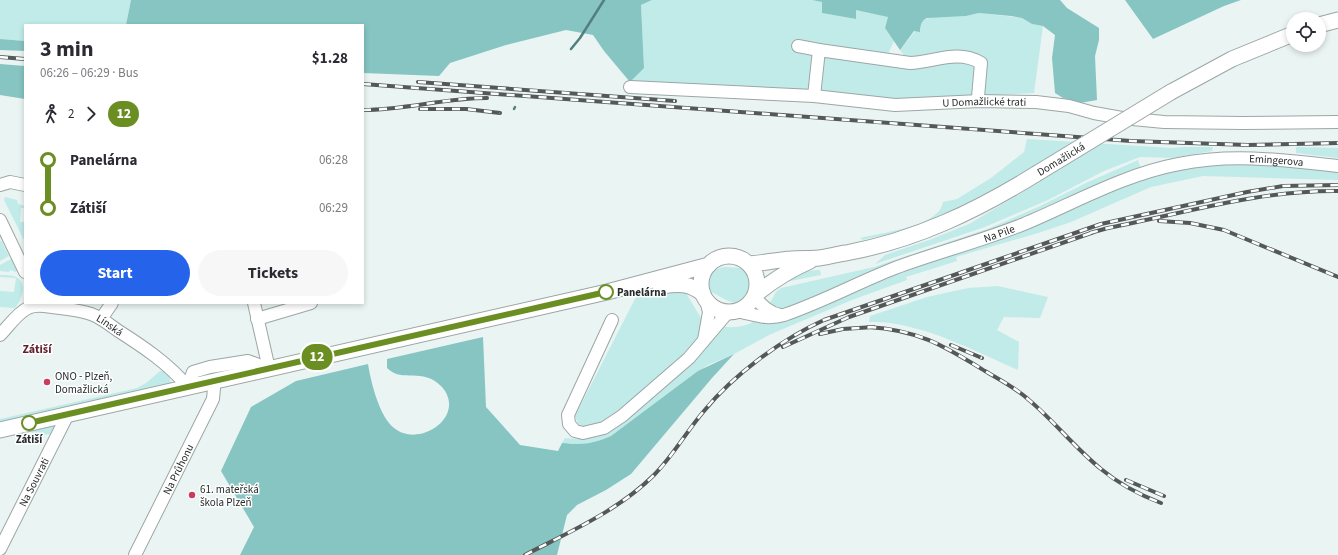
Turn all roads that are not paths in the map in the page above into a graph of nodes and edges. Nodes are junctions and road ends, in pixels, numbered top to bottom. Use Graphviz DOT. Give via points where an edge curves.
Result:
graph roads {
  1 [pos="1338,20"];
  2 [pos="1326,23"];
  3 [pos="1286,37"];
  4 [pos="798,46"];
  5 [pos="819,50"];
  6 [pos="630,87"];
  7 [pos="814,96"];
  8 [pos="980,101"];
  9 [pos="1337,121"];
  10 [pos="1215,158"];
  11 [pos="1338,166"];
  12 [pos="0,185"];
  13 [pos="24,185"];
  14 [pos="0,220"];
  15 [pos="819,258"];
  16 [pos="709,264"];
  17 [pos="749,264"];
  18 [pos="24,270"];
  19 [pos="607,292"];
  20 [pos="754,296"];
  21 [pos="704,297"];
  22 [pos="36,304"];
  23 [pos="111,304"];
  24 [pos="254,304"];
  25 [pos="308,304"];
  26 [pos="731,312"];
  27 [pos="784,315"];
  28 [pos="101,319"];
  29 [pos="257,319"];
  30 [pos="612,320"];
  31 [pos="0,335"];
  32 [pos="704,341"];
  33 [pos="269,369"];
  34 [pos="212,382"];
  35 [pos="188,387"];
  36 [pos="68,414"];
  37 [pos="0,430"];
  38 [pos="0,549"];
  39 [pos="135,555"];
  1 -- 2 [label="main road"];
  3 -- 15 [label="main road, Domažlická, bridge" via="1232,60 1171,92 976,209 903,239"];
  4 -- 5 [label="street"];
  5 -- 7 [label="street"];
  5 -- 8 [label="street" via="910,63 950,56 973,58 981,63 978,97"];
  6 -- 7 [label="street, U Domažlické trati"];
  7 -- 8 [label="street, U Domažlické trati" via="895,105"];
  8 -- 9 [label="street, U Domažlické trati" via="1043,103 1122,118 1164,122"];
  10 -- 11 [label="street, Emingerova" via="1266,158"];
  10 -- 27 [label="street, Na Pile" via="1178,164 1131,178 999,234 896,268"];
  12 -- 13 [label="street" via="10,182"];
  14 -- 18 [label="street"];
  15 -- 17 [label="main road, Domažlická"];
  15 -- 20 [label="main road, Domažlická" via="773,280"];
  16 -- 17 [label="main road, Domažlická" via="727,256 739,258"];
  16 -- 19 [label="main road, Domažlická"];
  16 -- 21 [label="main road" via="701,282"];
  17 -- 20 [label="main road" via="756,276"];
  19 -- 21 [label="main road, Domažlická" via="679,284 694,287"];
  19 -- 33 [label="main road, Domažlická"];
  20 -- 26 [label="main road, Domažlická" via="746,306"];
  20 -- 27 [label="street" via="767,310"];
  21 -- 26 [label="main road, Domažlická" via="715,308"];
  21 -- 32 [label="street" via="709,312"];
  22 -- 28 [label="street, Línská" via="84,312"];
  22 -- 31 [label="street, Línská" via="23,311"];
  23 -- 28 [label="street"];
  24 -- 29 [label="street"];
  25 -- 29 [label="street"];
  26 -- 27 [label="street, Na Pile" via="744,312 767,318"];
  26 -- 32 [label="street"];
  28 -- 35 [label="street, Línská" via="162,361 177,373"];
  29 -- 33 [label="street"];
  30 -- 32 [label="street" via="568,415 569,424 575,431 583,433 604,428 622,416 689,358"];
  33 -- 34 [label="main road, Domažlická"];
  33 -- 35 [label="street" via="248,361 210,367 193,372"];
  34 -- 35 [label="main road, Domažlická"];
  34 -- 39 [label="street, Na Průhonu" via="213,399"];
  35 -- 36 [label="main road, Domažlická"];
  36 -- 37 [label="main road, Domažlická"];
  36 -- 38 [label="street, Na Souvrati"];
}
